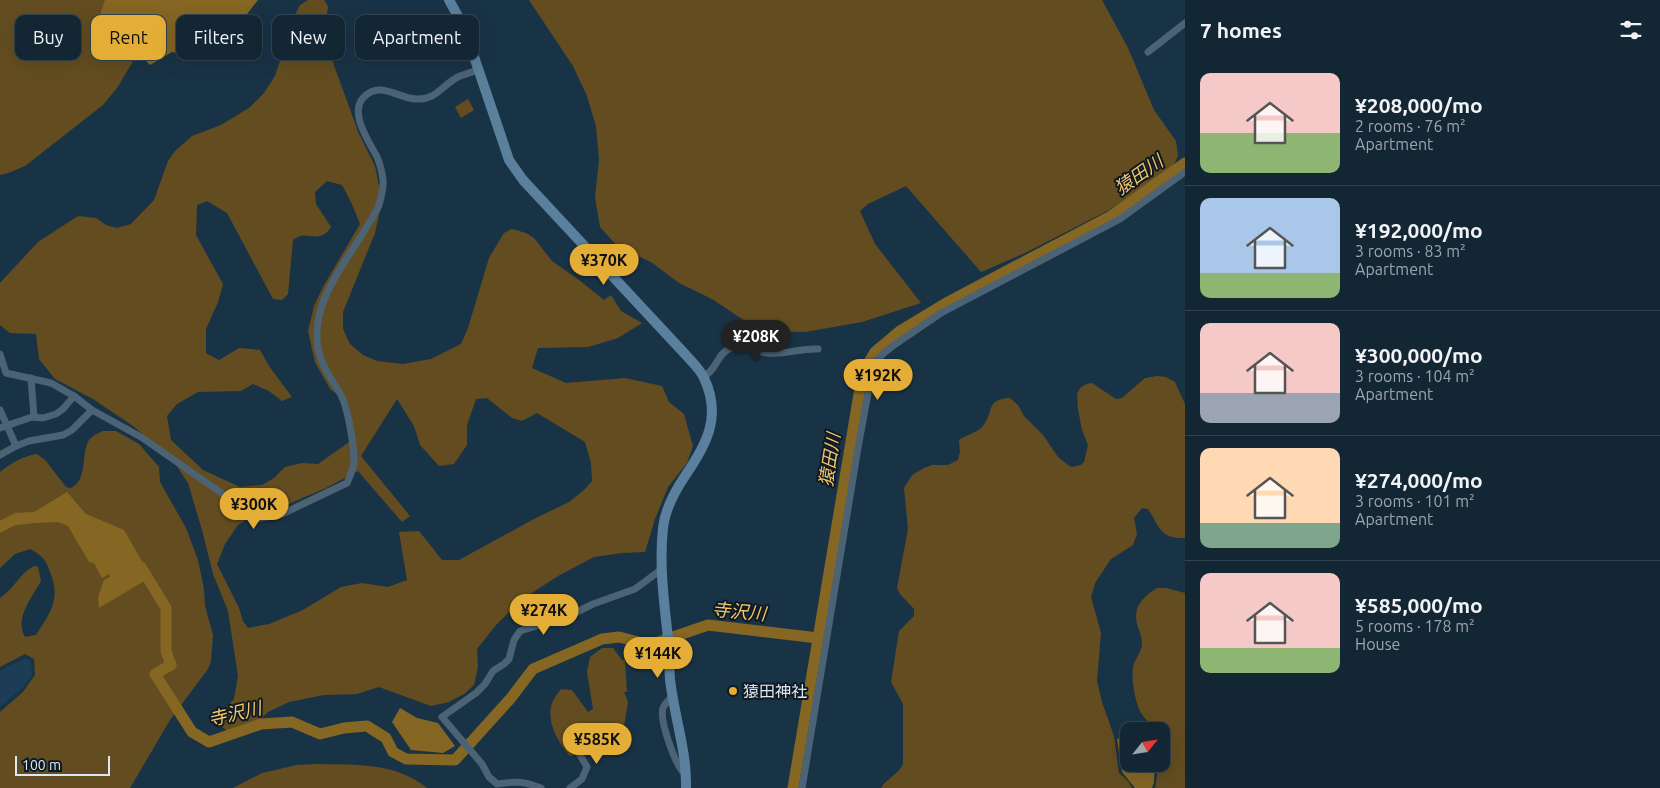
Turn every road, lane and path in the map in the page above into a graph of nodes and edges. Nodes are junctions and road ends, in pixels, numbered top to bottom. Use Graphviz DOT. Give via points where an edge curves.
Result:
graph roads {
  1 [pos="449,0"];
  2 [pos="1185,23"];
  3 [pos="1148,52"];
  4 [pos="479,70"];
  5 [pos="1185,172"];
  6 [pos="818,349"];
  7 [pos="0,354"];
  8 [pos="703,376"];
  9 [pos="31,378"];
  10 [pos="74,396"];
  11 [pos="0,410"];
  12 [pos="92,410"];
  13 [pos="34,417"];
  14 [pos="3,427"];
  15 [pos="16,446"];
  16 [pos="0,455"];
  17 [pos="662,569"];
  18 [pos="673,694"];
  19 [pos="569,736"];
  20 [pos="686,775"];
  21 [pos="541,788"];
  22 [pos="570,788"];
  23 [pos="686,788"];
  24 [pos="802,788"];
  1 -- 4 [label="street" via="464,27"];
  2 -- 3 [label="street"];
  4 -- 8 [label="street" via="509,160 523,180"];
  4 -- 12 [label="street" via="456,78 436,95 417,99 379,90 370,92 359,104 359,121 377,158 383,180 382,192 379,206 327,291 316,331 324,367 342,397 349,423 354,463 347,483 282,514 256,519 141,437"];
  5 -- 24 [label="street" via="1120,219 941,313 876,361"];
  6 -- 8 [label="street" via="769,353 730,348 710,373"];
  7 -- 9 [label="street" via="6,373"];
  8 -- 17 [label="street" via="710,395 712,424 698,458 674,493 667,512 663,526"];
  9 -- 10 [label="street" via="51,383"];
  9 -- 13 [label="street"];
  10 -- 12 [label="street"];
  10 -- 13 [label="street" via="56,414"];
  11 -- 14 [label="street"];
  12 -- 15 [label="street" via="63,435"];
  13 -- 14 [label="street"];
  14 -- 15 [label="street"];
  15 -- 16 [label="street"];
  17 -- 18 [label="street"];
  17 -- 21 [label="street" via="634,590 567,617 520,631 509,659 493,671 476,693 442,716 497,784 515,781"];
  18 -- 20 [label="street"];
  18 -- 20 [label="street" via="663,708 662,718 677,764"];
  19 -- 22 [label="street" via="587,767 582,779"];
  20 -- 23 [label="street"];
}
